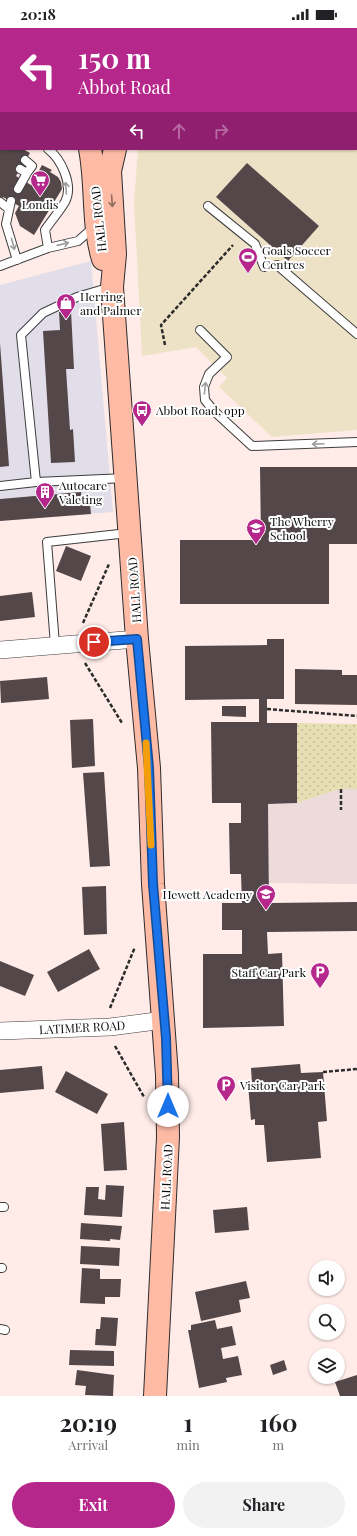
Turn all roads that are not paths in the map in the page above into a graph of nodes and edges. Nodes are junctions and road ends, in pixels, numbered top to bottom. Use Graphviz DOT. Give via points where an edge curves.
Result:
graph roads {
  1 [pos="49,150"];
  2 [pos="90,150"];
  3 [pos="115,150"];
  4 [pos="25,160"];
  5 [pos="18,189"];
  6 [pos="0,202"];
  7 [pos="208,206"];
  8 [pos="0,218"];
  9 [pos="6,224"];
  10 [pos="97,224"];
  11 [pos="48,248"];
  12 [pos="17,260"];
  13 [pos="277,265"];
  14 [pos="0,266"];
  15 [pos="264,267"];
  16 [pos="112,287"];
  17 [pos="200,330"];
  18 [pos="357,334"];
  19 [pos="357,442"];
  20 [pos="126,478"];
  21 [pos="36,482"];
  22 [pos="0,486"];
  23 [pos="129,533"];
  24 [pos="137,639"];
  25 [pos="55,645"];
  26 [pos="0,650"];
  27 [pos="164,1020"];
  28 [pos="0,1031"];
  29 [pos="155,1396"];
  11 -- 1 [label="lane, one-way" via="45,230 66,201 68,189 58,159"];
  2 -- 10 [label="street, HALL ROAD"];
  3 -- 16 [label="street, HALL ROAD, one-way" via="110,171 116,254"];
  4 -- 5 [label="lane" via="32,166 23,171"];
  6 -- 9 [label="lane" via="10,205"];
  7 -- 15 [label="lane" via="254,244"];
  8 -- 9 [label="lane"];
  9 -- 12 [label="lane, one-way"];
  11 -- 10 [label="lane, one-way" via="78,241"];
  10 -- 16 [label="street, HALL ROAD" via="101,255"];
  11 -- 12 [label="lane"];
  12 -- 14 [label="lane"];
  13 -- 18 [label="lane"];
  16 -- 20 [label="street, HALL ROAD"];
  16 -- 21 [label="lane" via="77,297 42,313 20,335"];
  19 -- 17 [label="lane, one-way" via="252,446 205,400 204,387 209,374 227,357"];
  20 -- 21 [label="lane"];
  20 -- 23 [label="street, HALL ROAD"];
  21 -- 22 [label="lane"];
  23 -- 24 [label="street, HALL ROAD"];
  23 -- 25 [label="lane" via="47,542"];
  24 -- 25 [label="street"];
  24 -- 27 [label="street, HALL ROAD" via="149,768 153,884"];
  25 -- 26 [label="street"];
  27 -- 28 [label="street, LATIMER ROAD" via="110,1027"];
  27 -- 29 [label="street, HALL ROAD" via="168,1075 168,1138"];
}
